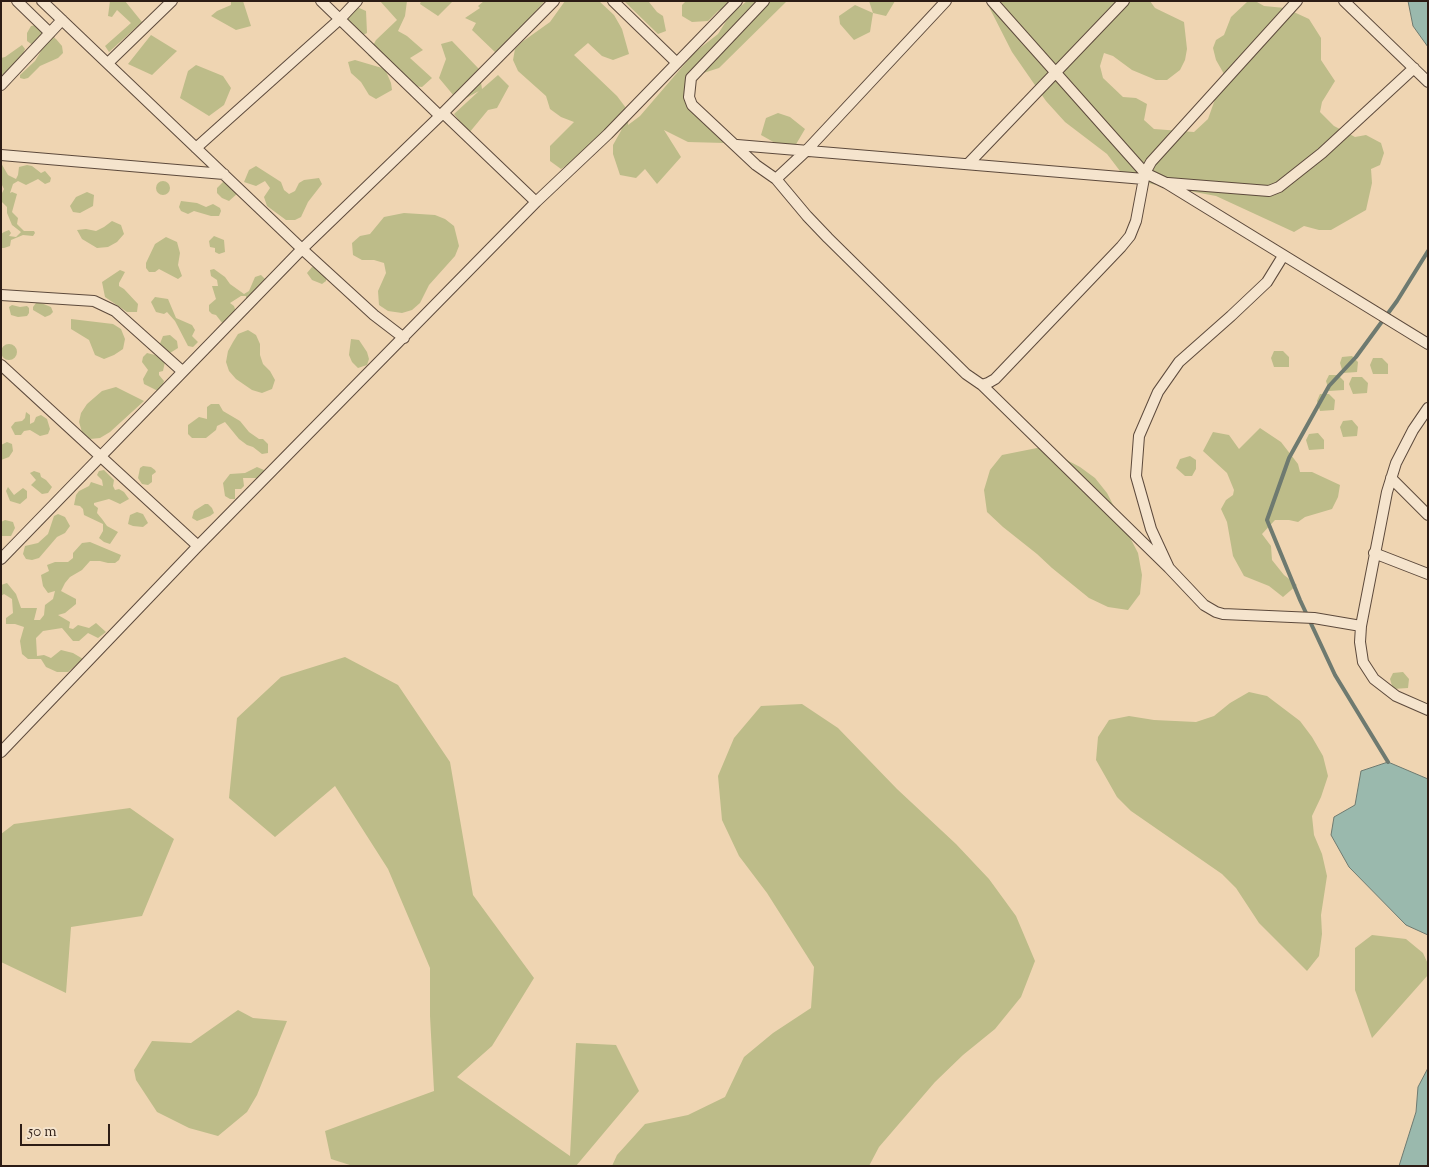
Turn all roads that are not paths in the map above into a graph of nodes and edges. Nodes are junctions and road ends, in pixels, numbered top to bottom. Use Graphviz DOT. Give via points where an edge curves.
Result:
graph roads {
  1 [pos="17,1"];
  2 [pos="42,1"];
  3 [pos="172,1"];
  4 [pos="321,1"];
  5 [pos="357,1"];
  6 [pos="554,1"];
  7 [pos="613,1"];
  8 [pos="737,1"];
  9 [pos="764,1"];
  10 [pos="946,1"];
  11 [pos="992,1"];
  12 [pos="1124,1"];
  13 [pos="1297,1"];
  14 [pos="1344,1"];
  15 [pos="340,19"];
  16 [pos="62,20"];
  17 [pos="50,33"];
  18 [pos="108,63"];
  19 [pos="677,63"];
  20 [pos="1414,68"];
  21 [pos="1057,72"];
  22 [pos="1428,82"];
  23 [pos="1,85"];
  24 [pos="442,114"];
  25 [pos="737,145"];
  26 [pos="196,148"];
  27 [pos="806,151"];
  28 [pos="1,154"];
  29 [pos="968,164"];
  30 [pos="224,174"];
  31 [pos="1144,176"];
  32 [pos="776,179"];
  33 [pos="1166,183"];
  34 [pos="536,202"];
  35 [pos="302,249"];
  36 [pos="1283,256"];
  37 [pos="1,295"];
  38 [pos="404,338"];
  39 [pos="1428,344"];
  40 [pos="1,364"];
  41 [pos="182,371"];
  42 [pos="982,385"];
  43 [pos="1428,408"];
  44 [pos="100,456"];
  45 [pos="1392,478"];
  46 [pos="1428,515"];
  47 [pos="198,546"];
  48 [pos="1374,554"];
  49 [pos="3,555"];
  50 [pos="1169,568"];
  51 [pos="1428,574"];
  52 [pos="1360,626"];
  53 [pos="1428,710"];
  54 [pos="1,752"];
  1 -- 17 [label="street"];
  2 -- 16 [label="street"];
  3 -- 18 [label="street"];
  4 -- 15 [label="street"];
  5 -- 15 [label="street"];
  6 -- 24 [label="street"];
  7 -- 19 [label="street"];
  8 -- 19 [label="street"];
  9 -- 25 [label="street" via="691,78 689,88 692,105"];
  10 -- 27 [label="street"];
  11 -- 21 [label="street"];
  12 -- 21 [label="street"];
  13 -- 31 [label="street" via="1151,162"];
  14 -- 20 [label="street"];
  15 -- 24 [label="street"];
  15 -- 26 [label="street"];
  16 -- 17 [label="street"];
  16 -- 18 [label="street"];
  17 -- 23 [label="street"];
  18 -- 26 [label="street"];
  19 -- 34 [label="street"];
  20 -- 22 [label="street"];
  20 -- 33 [label="street" via="1322,153 1279,187 1269,191"];
  21 -- 29 [label="street"];
  21 -- 31 [label="street"];
  24 -- 34 [label="street"];
  24 -- 35 [label="street"];
  25 -- 27 [label="street"];
  25 -- 32 [label="street"];
  26 -- 30 [label="street"];
  27 -- 29 [label="street"];
  27 -- 32 [label="street"];
  28 -- 30 [label="street"];
  29 -- 31 [label="street"];
  30 -- 35 [label="street"];
  31 -- 33 [label="street"];
  31 -- 42 [label="street" via="1136,222 1130,236 995,379"];
  32 -- 42 [label="street" via="835,245 966,374"];
  33 -- 36 [label="street"];
  34 -- 38 [label="street"];
  35 -- 38 [label="street"];
  35 -- 41 [label="street"];
  36 -- 39 [label="street"];
  36 -- 50 [label="street" via="1267,282 1179,362 1158,392 1139,436 1136,476 1151,529"];
  37 -- 41 [label="street" via="94,301 116,311"];
  38 -- 47 [label="street"];
  40 -- 44 [label="street"];
  41 -- 44 [label="street"];
  42 -- 50 [label="street"];
  43 -- 45 [label="street" via="1396,463"];
  44 -- 47 [label="street"];
  44 -- 49 [label="street"];
  45 -- 46 [label="street"];
  45 -- 48 [label="street"];
  47 -- 54 [label="street"];
  48 -- 51 [label="street"];
  48 -- 52 [label="street"];
  50 -- 52 [label="street" via="1204,605 1216,612 1314,618"];
  52 -- 53 [label="street" via="1363,662 1374,679 1396,696"];
}
